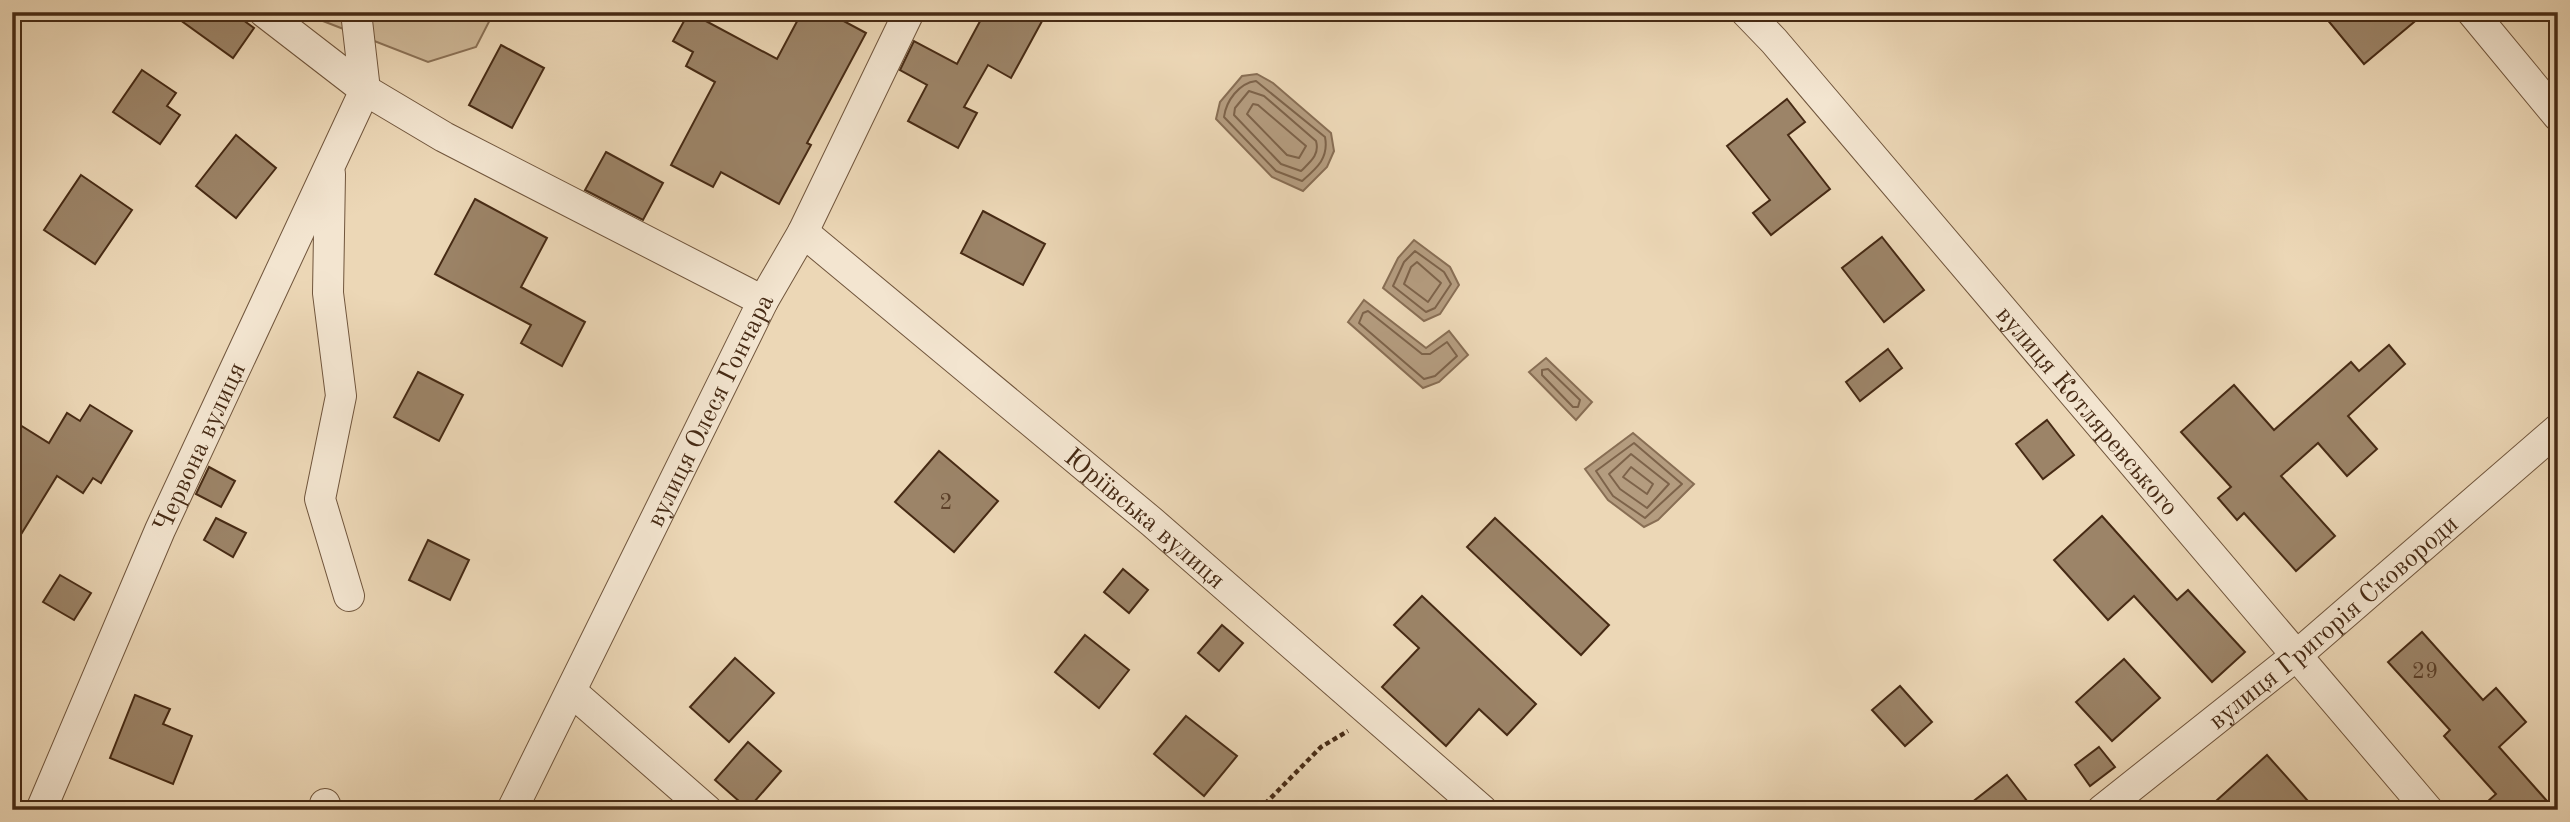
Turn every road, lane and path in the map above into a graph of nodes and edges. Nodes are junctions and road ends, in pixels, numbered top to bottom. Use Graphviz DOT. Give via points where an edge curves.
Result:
graph roads {
  1 [pos="264,12"];
  2 [pos="356,12"];
  3 [pos="909,12"];
  4 [pos="1746,12"];
  5 [pos="2472,12"];
  6 [pos="365,90"];
  7 [pos="2558,116"];
  8 [pos="331,164"];
  9 [pos="803,232"];
  10 [pos="763,301"];
  11 [pos="2558,429"];
  12 [pos="349,596"];
  13 [pos="2297,655"];
  14 [pos="572,692"];
  15 [pos="1372,716"];
  16 [pos="41,810"];
  17 [pos="512,810"];
  18 [pos="707,810"];
  19 [pos="1259,810"];
  20 [pos="1482,810"];
  21 [pos="2102,810"];
  22 [pos="2428,810"];
  1 -- 6 [label="street"];
  2 -- 6 [label="street"];
  3 -- 9 [label="street, вулиця Олеся Гончара"];
  4 -- 13 [label="street, вулиця Котляревського"];
  5 -- 7 [label="street"];
  6 -- 8 [label="street, Червона вулиця"];
  6 -- 10 [label="street" via="444,137"];
  8 -- 12 [label="street" via="328,293 341,396 320,499"];
  8 -- 16 [label="street, Червона вулиця" via="160,530"];
  9 -- 10 [label="street, вулиця Олеся Гончара"];
  9 -- 15 [label="street, Юріївська вулиця" via="1141,513"];
  10 -- 14 [label="street, вулиця Олеся Гончара"];
  11 -- 13 [label="street, вулиця Григорія Сковороди"];
  13 -- 21 [label="street, вулиця Григорія Сковороди"];
  13 -- 22 [label="street, вулиця Котляревського"];
  14 -- 17 [label="street, вулиця Олеся Гончара"];
  14 -- 18 [label="street"];
  15 -- 19 [label="path" via="1321,747"];
  15 -- 20 [label="street, Юріївська вулиця"];
}
